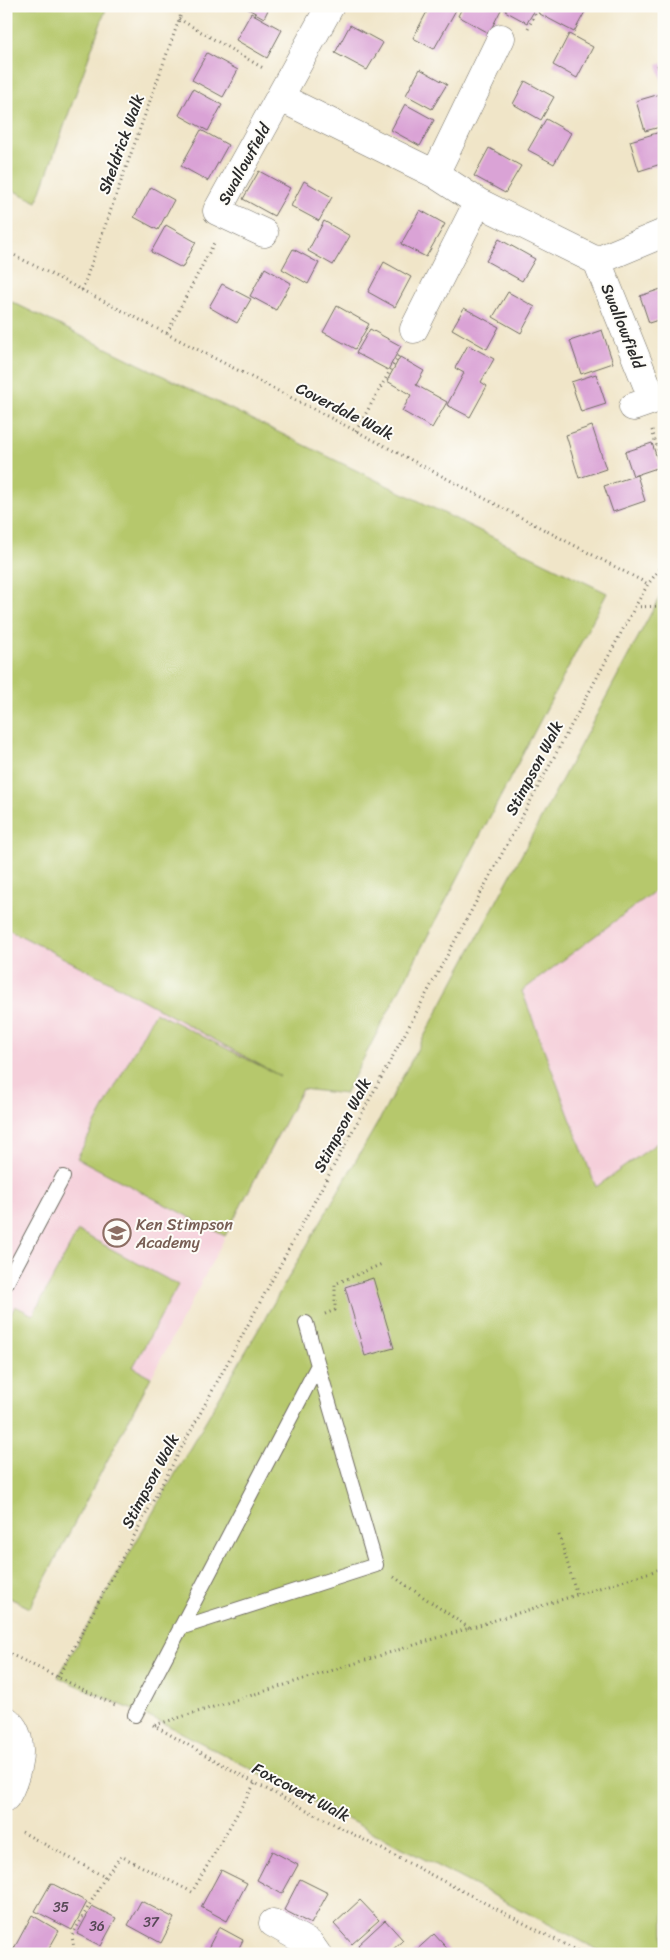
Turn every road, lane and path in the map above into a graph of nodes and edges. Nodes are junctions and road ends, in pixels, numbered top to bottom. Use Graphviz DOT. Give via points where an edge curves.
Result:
graph roads {
  1 [pos="184,6"];
  2 [pos="330,6"];
  3 [pos="179,19"];
  4 [pos="501,38"];
  5 [pos="285,90"];
  6 [pos="435,174"];
  7 [pos="478,202"];
  8 [pos="229,216"];
  9 [pos="264,233"];
  10 [pos="664,233"];
  11 [pos="6,251"];
  12 [pos="597,261"];
  13 [pos="82,290"];
  14 [pos="414,329"];
  15 [pos="166,333"];
  16 [pos="638,405"];
  17 [pos="356,431"];
  18 [pos="664,470"];
  19 [pos="664,564"];
  20 [pos="648,584"];
  21 [pos="664,606"];
  22 [pos="635,607"];
  23 [pos="63,1177"];
  24 [pos="382,1264"];
  25 [pos="6,1284"];
  26 [pos="306,1323"];
  27 [pos="318,1365"];
  28 [pos="559,1535"];
  29 [pos="376,1565"];
  30 [pos="664,1568"];
  31 [pos="577,1595"];
  32 [pos="180,1628"];
  33 [pos="470,1628"];
  34 [pos="6,1652"];
  35 [pos="58,1677"];
  36 [pos="134,1715"];
  37 [pos="6,1720"];
  38 [pos="153,1725"];
  39 [pos="255,1783"];
  40 [pos="6,1798"];
  41 [pos="22,1832"];
  42 [pos="105,1877"];
  43 [pos="273,1923"];
  44 [pos="75,1954"];
  45 [pos="317,1954"];
  46 [pos="583,1954"];
  1 -- 3 [label="path, Sheldrick Walk"];
  2 -- 5 [label="street, Swallowfield"];
  3 -- 5 [label="path"];
  3 -- 13 [label="path, Sheldrick Walk"];
  4 -- 6 [label="street"];
  5 -- 6 [label="street"];
  5 -- 8 [label="street, Swallowfield" via="217,211"];
  6 -- 7 [label="street"];
  7 -- 12 [label="street"];
  7 -- 14 [label="street"];
  8 -- 9 [label="street, Swallowfield"];
  8 -- 15 [label="path"];
  10 -- 12 [label="street"];
  11 -- 13 [label="path, Coverdale Walk"];
  12 -- 16 [label="street, Swallowfield" via="653,400"];
  13 -- 15 [label="path, Coverdale Walk"];
  14 -- 17 [label="path"];
  15 -- 17 [label="path, Coverdale Walk"];
  16 -- 18 [label="path"];
  17 -- 20 [label="path, Coverdale Walk"];
  19 -- 20 [label="path"];
  20 -- 22 [label="path, Stimpson Walk"];
  21 -- 22 [label="path"];
  22 -- 35 [label="path, Stimpson Walk"];
  23 -- 25 [label="lane"];
  24 -- 26 [label="path" via="336,1284 335,1310"];
  26 -- 27 [label="lane"];
  27 -- 29 [label="lane"];
  27 -- 32 [label="lane"];
  28 -- 31 [label="path"];
  29 -- 32 [label="lane"];
  29 -- 33 [label="path"];
  30 -- 31 [label="path"];
  31 -- 33 [label="path"];
  32 -- 36 [label="lane"];
  33 -- 38 [label="path"];
  34 -- 35 [label="path, Foxcovert Walk"];
  35 -- 36 [label="path, Foxcovert Walk"];
  36 -- 38 [label="path, Foxcovert Walk"];
  37 -- 40 [label="street" via="14,1729 20,1754"];
  38 -- 39 [label="path, Foxcovert Walk"];
  39 -- 42 [label="path" via="192,1892 122,1856"];
  39 -- 46 [label="path, Foxcovert Walk"];
  41 -- 42 [label="path"];
  42 -- 44 [label="path" via="72,1936"];
  43 -- 45 [label="street" via="310,1944"];
}
